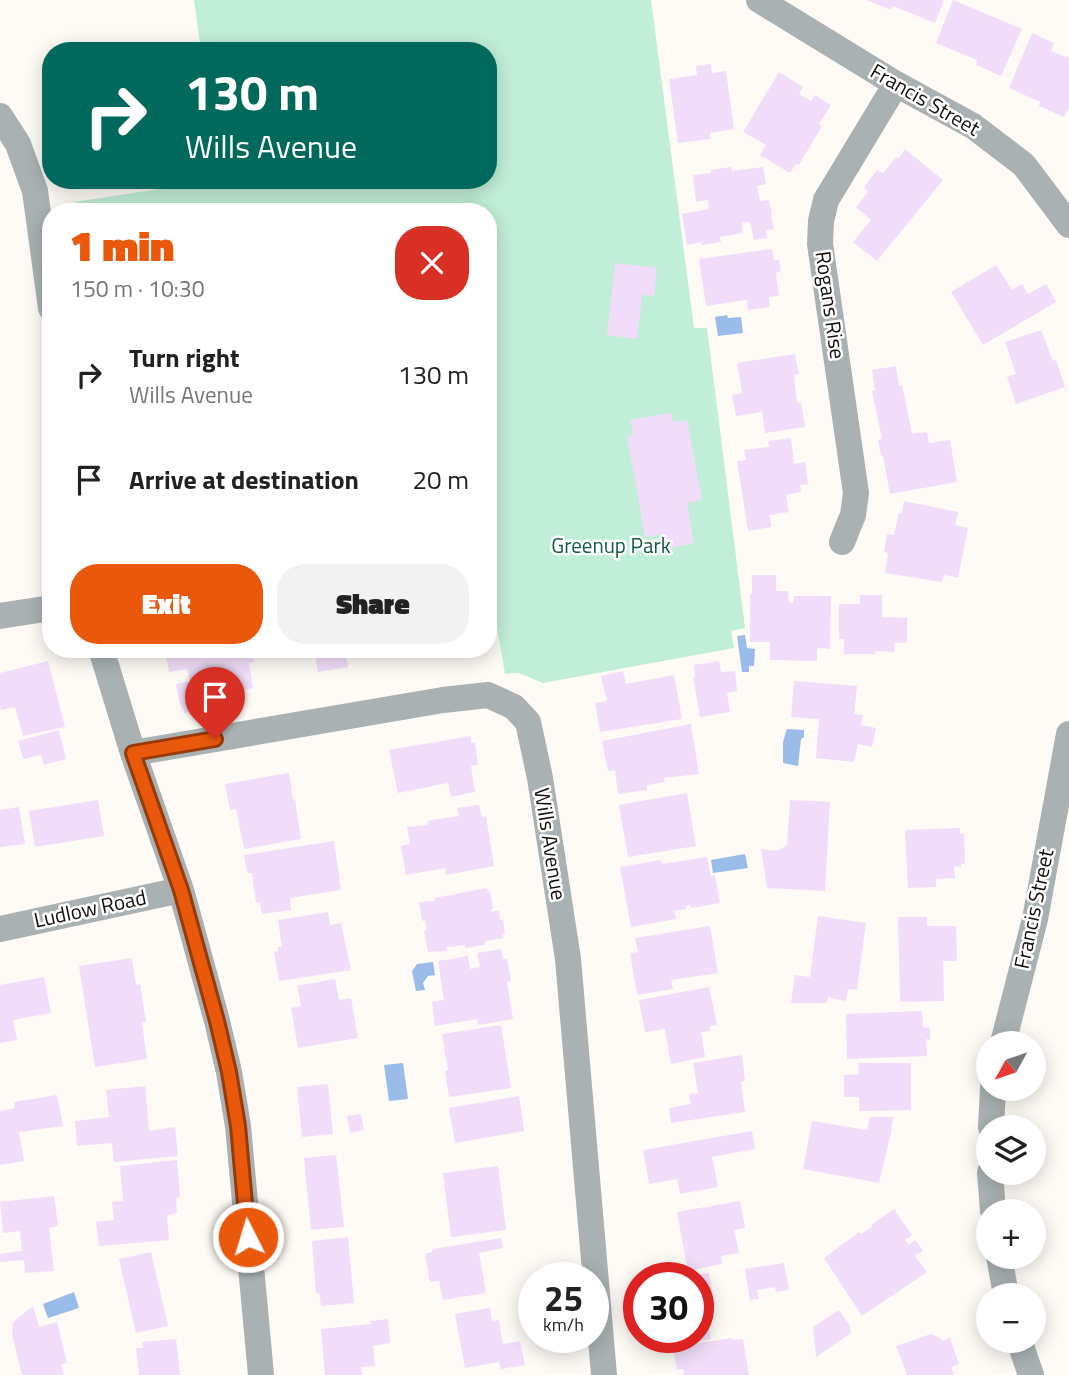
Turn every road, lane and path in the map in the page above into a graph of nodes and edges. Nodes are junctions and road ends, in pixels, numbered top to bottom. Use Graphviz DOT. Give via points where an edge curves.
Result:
graph roads {
  1 [pos="759,0"];
  2 [pos="896,84"];
  3 [pos="0,116"];
  4 [pos="1069,225"];
  5 [pos="42,242"];
  6 [pos="842,542"];
  7 [pos="42,609"];
  8 [pos="0,616"];
  9 [pos="104,658"];
  10 [pos="1069,734"];
  11 [pos="133,753"];
  12 [pos="181,890"];
  13 [pos="0,929"];
  14 [pos="1006,1031"];
  15 [pos="1023,1353"];
  16 [pos="261,1375"];
  17 [pos="604,1375"];
  18 [pos="1031,1375"];
  1 -- 2 [label="street, Francis Street"];
  2 -- 4 [label="street, Francis Street" via="973,126 1024,165"];
  2 -- 6 [label="street, Rogans Rise" via="826,200 821,220 820,244 856,493"];
  3 -- 5 [label="street" via="18,144 35,191"];
  7 -- 8 [label="street"];
  9 -- 11 [label="street"];
  10 -- 14 [label="street, Francis Street" via="1035,919"];
  11 -- 12 [label="street"];
  11 -- 17 [label="street, Wills Avenue" via="488,695 514,707 528,722 568,959"];
  12 -- 13 [label="street, Ludlow Road"];
  12 -- 16 [label="street" via="217,1021 238,1126"];
  15 -- 18 [label="street"];
}
